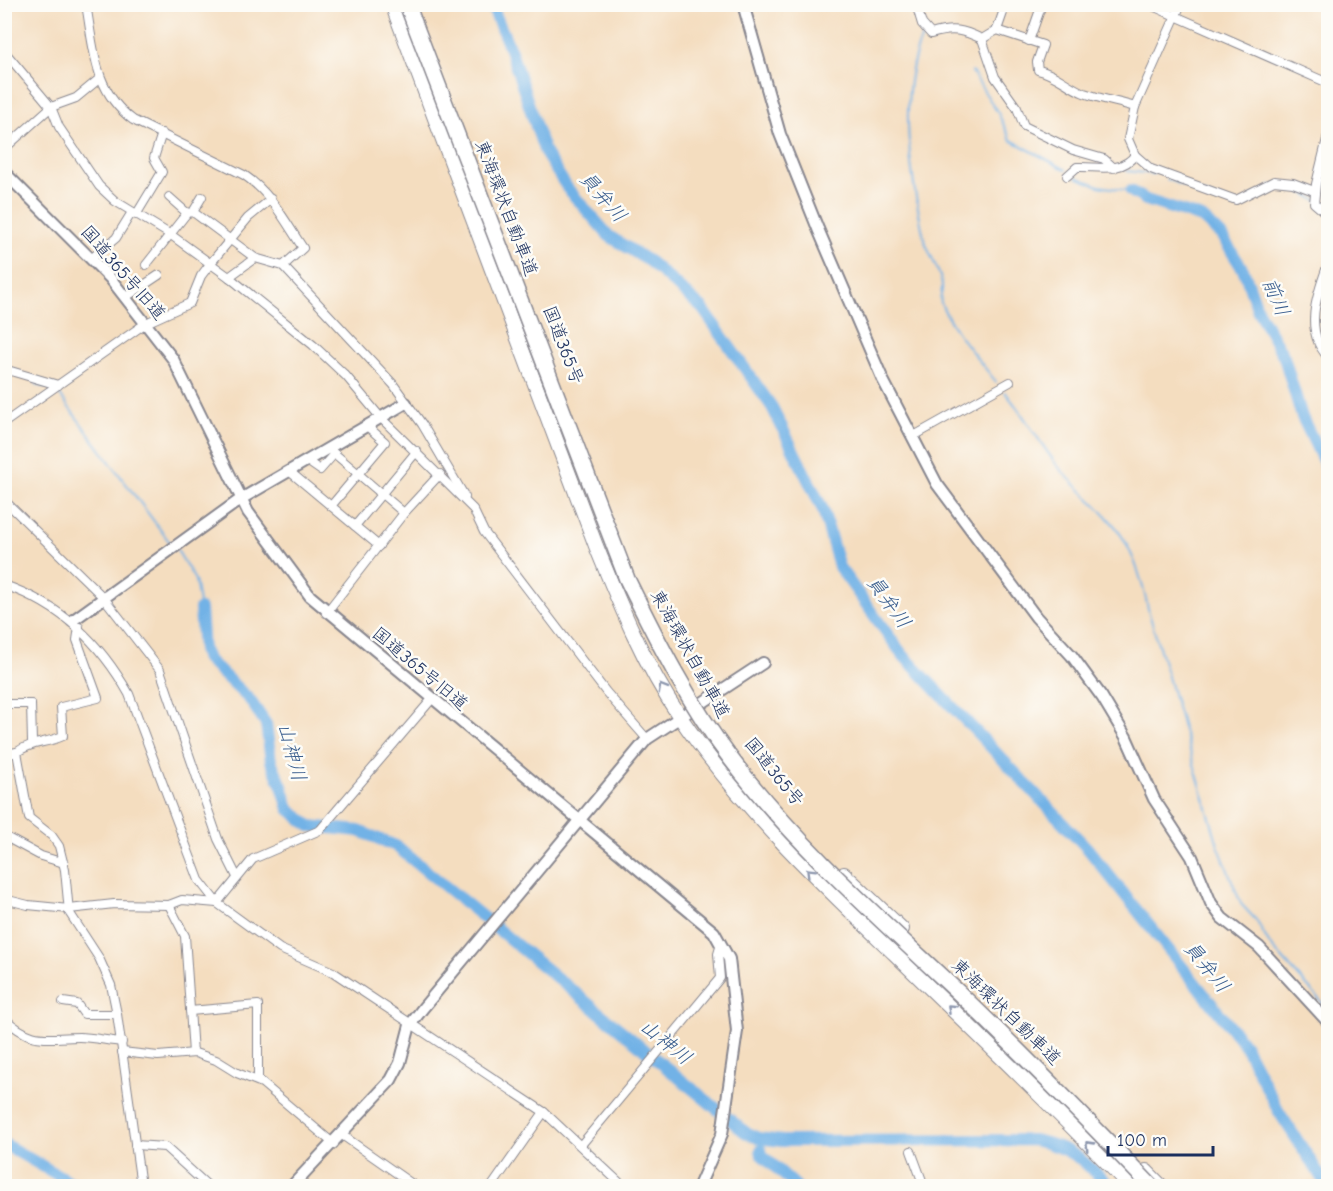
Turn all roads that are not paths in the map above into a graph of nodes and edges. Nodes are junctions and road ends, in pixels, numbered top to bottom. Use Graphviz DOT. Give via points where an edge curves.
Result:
graph roads {
  1 [pos="86,4"];
  2 [pos="392,4"];
  3 [pos="407,4"];
  4 [pos="414,4"];
  5 [pos="743,4"];
  6 [pos="916,4"];
  7 [pos="1006,4"];
  8 [pos="1042,4"];
  9 [pos="1149,4"];
  10 [pos="1181,4"];
  11 [pos="1178,16"];
  12 [pos="997,30"];
  13 [pos="982,39"];
  14 [pos="1029,41"];
  15 [pos="4,51"];
  16 [pos="99,79"];
  17 [pos="1329,83"];
  18 [pos="51,107"];
  19 [pos="1135,107"];
  20 [pos="162,133"];
  21 [pos="1329,135"];
  22 [pos="4,149"];
  23 [pos="1135,155"];
  24 [pos="1114,168"];
  25 [pos="4,172"];
  26 [pos="1067,176"];
  27 [pos="1314,196"];
  28 [pos="169,197"];
  29 [pos="202,197"];
  30 [pos="271,199"];
  31 [pos="190,212"];
  32 [pos="134,214"];
  33 [pos="1329,215"];
  34 [pos="169,234"];
  35 [pos="232,239"];
  36 [pos="92,258"];
  37 [pos="255,258"];
  38 [pos="210,264"];
  39 [pos="1329,264"];
  40 [pos="146,265"];
  41 [pos="283,266"];
  42 [pos="159,275"];
  43 [pos="230,277"];
  44 [pos="126,297"];
  45 [pos="146,323"];
  46 [pos="1329,357"];
  47 [pos="4,369"];
  48 [pos="1010,382"];
  49 [pos="58,385"];
  50 [pos="406,403"];
  51 [pos="381,418"];
  52 [pos="4,423"];
  53 [pos="367,426"];
  54 [pos="912,437"];
  55 [pos="331,451"];
  56 [pos="417,451"];
  57 [pos="289,471"];
  58 [pos="358,474"];
  59 [pos="440,474"];
  60 [pos="382,494"];
  61 [pos="241,499"];
  62 [pos="4,500"];
  63 [pos="332,506"];
  64 [pos="473,509"];
  65 [pos="405,513"];
  66 [pos="355,526"];
  67 [pos="379,546"];
  68 [pos="4,585"];
  69 [pos="104,598"];
  70 [pos="326,613"];
  71 [pos="75,624"];
  72 [pos="763,663"];
  73 [pos="432,699"];
  74 [pos="700,703"];
  75 [pos="4,704"];
  76 [pos="680,717"];
  77 [pos="647,739"];
  78 [pos="32,742"];
  79 [pos="16,752"];
  80 [pos="4,754"];
  81 [pos="580,822"];
  82 [pos="4,836"];
  83 [pos="64,863"];
  84 [pos="237,877"];
  85 [pos="4,898"];
  86 [pos="217,903"];
  87 [pos="169,905"];
  88 [pos="69,909"];
  89 [pos="721,942"];
  90 [pos="63,1002"];
  91 [pos="190,1011"];
  92 [pos="117,1014"];
  93 [pos="4,1018"];
  94 [pos="1329,1022"];
  95 [pos="410,1025"];
  96 [pos="122,1042"];
  97 [pos="122,1052"];
  98 [pos="192,1053"];
  99 [pos="258,1080"];
  100 [pos="544,1112"];
  101 [pos="342,1135"];
  102 [pos="334,1144"];
  103 [pos="135,1145"];
  104 [pos="581,1145"];
  105 [pos="911,1151"];
  106 [pos="141,1186"];
  107 [pos="208,1186"];
  108 [pos="292,1186"];
  109 [pos="415,1186"];
  110 [pos="492,1186"];
  111 [pos="623,1186"];
  112 [pos="699,1186"];
  113 [pos="924,1186"];
  114 [pos="1130,1186"];
  115 [pos="1151,1186"];
  116 [pos="1161,1186"];
  1 -- 16 [label="street"];
  76 -- 2 [label="highway, one-way" via="640,647 596,546"];
  3 -- 115 [label="highway, 東海環状自動車道, bridge" via="627,579 704,722 764,801 801,842 1013,1044"];
  4 -- 74 [label="highway, 国道365号" via="613,528 654,622"];
  5 -- 54 [label="street" via="780,134 861,332"];
  6 -- 13 [label="street" via="922,24 932,34 962,28"];
  7 -- 12 [label="street"];
  8 -- 14 [label="street"];
  9 -- 11 [label="street"];
  10 -- 11 [label="street"];
  11 -- 17 [label="street"];
  11 -- 19 [label="street"];
  12 -- 13 [label="street"];
  12 -- 14 [label="street"];
  13 -- 24 [label="street" via="995,77 1017,108 1024,126 1073,150 1104,159"];
  14 -- 19 [label="street" via="1043,45 1036,62 1038,70 1053,73 1061,82 1084,93"];
  15 -- 18 [label="street"];
  16 -- 18 [label="street" via="76,98"];
  16 -- 20 [label="street" via="119,109"];
  18 -- 22 [label="street"];
  18 -- 32 [label="street" via="59,127 99,186"];
  19 -- 23 [label="street" via="1128,138"];
  20 -- 30 [label="street" via="244,175"];
  20 -- 32 [label="street" via="154,158 162,172"];
  21 -- 27 [label="street"];
  23 -- 24 [label="street" via="1128,163"];
  23 -- 27 [label="street" via="1151,169 1236,200 1274,181 1293,183"];
  24 -- 26 [label="street" via="1077,167"];
  25 -- 36 [label="street, 国道365号旧道"];
  27 -- 33 [label="street"];
  28 -- 31 [label="street"];
  29 -- 31 [label="street"];
  30 -- 35 [label="street" via="248,218"];
  30 -- 41 [label="street" via="303,248"];
  31 -- 34 [label="street"];
  31 -- 35 [label="street"];
  32 -- 34 [label="street"];
  32 -- 36 [label="street" via="116,238"];
  34 -- 38 [label="street"];
  34 -- 40 [label="street"];
  35 -- 37 [label="street"];
  35 -- 38 [label="street"];
  36 -- 44 [label="street, 国道365号旧道"];
  37 -- 41 [label="street"];
  37 -- 43 [label="street"];
  38 -- 43 [label="street"];
  38 -- 45 [label="street" via="190,303"];
  39 -- 46 [label="street" via="1314,311 1315,338"];
  41 -- 50 [label="street" via="373,361"];
  42 -- 44 [label="street"];
  43 -- 51 [label="street" via="333,363"];
  44 -- 45 [label="street, 国道365号旧道"];
  45 -- 49 [label="street"];
  45 -- 61 [label="street, 国道365号旧道" via="181,373"];
  47 -- 49 [label="street"];
  48 -- 54 [label="street"];
  49 -- 52 [label="street"];
  50 -- 51 [label="street"];
  50 -- 64 [label="street"];
  51 -- 53 [label="street"];
  51 -- 56 [label="street"];
  53 -- 55 [label="street"];
  53 -- 58 [label="street" via="385,442"];
  54 -- 94 [label="street" via="937,484 971,532 1102,697 1126,737 1154,799 1192,857 1211,903 1222,918 1259,947"];
  55 -- 57 [label="street"];
  55 -- 58 [label="street"];
  56 -- 59 [label="street"];
  56 -- 60 [label="street"];
  57 -- 61 [label="street"];
  57 -- 63 [label="street"];
  58 -- 60 [label="street"];
  58 -- 63 [label="street"];
  59 -- 64 [label="street"];
  59 -- 65 [label="street"];
  60 -- 65 [label="street"];
  60 -- 66 [label="street"];
  61 -- 69 [label="street"];
  61 -- 70 [label="street, 国道365号旧道" via="304,590"];
  62 -- 69 [label="street"];
  63 -- 66 [label="street"];
  64 -- 77 [label="street" via="484,532 606,692"];
  65 -- 67 [label="street"];
  66 -- 67 [label="street"];
  67 -- 70 [label="street"];
  68 -- 71 [label="street" via="50,605"];
  69 -- 71 [label="street"];
  69 -- 84 [label="street" via="160,670 218,839"];
  70 -- 73 [label="street, 国道365号旧道"];
  71 -- 78 [label="street" via="98,698 61,707 63,736 49,742"];
  71 -- 86 [label="street" via="114,668 129,694 199,880"];
  72 -- 74 [label="street"];
  73 -- 81 [label="street, 国道365号旧道"];
  73 -- 84 [label="street" via="320,830 262,853"];
  74 -- 76 [label="street"];
  74 -- 116 [label="highway, 国道365号" via="737,756 804,835 1021,1044"];
  75 -- 78 [label="street" via="31,704"];
  76 -- 77 [label="street"];
  114 -- 76 [label="highway, one-way" via="807,869 724,777"];
  77 -- 81 [label="street"];
  78 -- 79 [label="street"];
  79 -- 80 [label="street"];
  79 -- 83 [label="street" via="29,818 55,840"];
  81 -- 89 [label="street, 国道365号旧道" via="714,932"];
  81 -- 95 [label="street"];
  82 -- 83 [label="street" via="41,856"];
  83 -- 88 [label="street"];
  84 -- 86 [label="street"];
  85 -- 88 [label="street"];
  86 -- 87 [label="street" via="182,900"];
  86 -- 95 [label="street" via="280,949 333,972"];
  87 -- 88 [label="street" via="114,904"];
  87 -- 91 [label="street" via="185,936"];
  88 -- 92 [label="street" via="103,966"];
  89 -- 104 [label="street" via="720,978"];
  89 -- 112 [label="street, 国道365号旧道" via="729,960 737,1031 722,1134"];
  90 -- 92 [label="street" via="77,1004 84,1014"];
  91 -- 98 [label="street"];
  91 -- 99 [label="street" via="258,1005"];
  92 -- 96 [label="street"];
  93 -- 96 [label="street" via="40,1040 83,1037"];
  95 -- 100 [label="street"];
  95 -- 101 [label="street" via="391,1080"];
  96 -- 97 [label="street"];
  97 -- 98 [label="street" via="158,1056"];
  97 -- 103 [label="street"];
  98 -- 99 [label="street"];
  99 -- 102 [label="street"];
  100 -- 104 [label="street"];
  100 -- 110 [label="street"];
  101 -- 102 [label="street"];
  101 -- 109 [label="street"];
  102 -- 108 [label="street"];
  103 -- 106 [label="street"];
  103 -- 107 [label="street" via="165,1147"];
  104 -- 111 [label="street"];
  105 -- 113 [label="street"];
}
